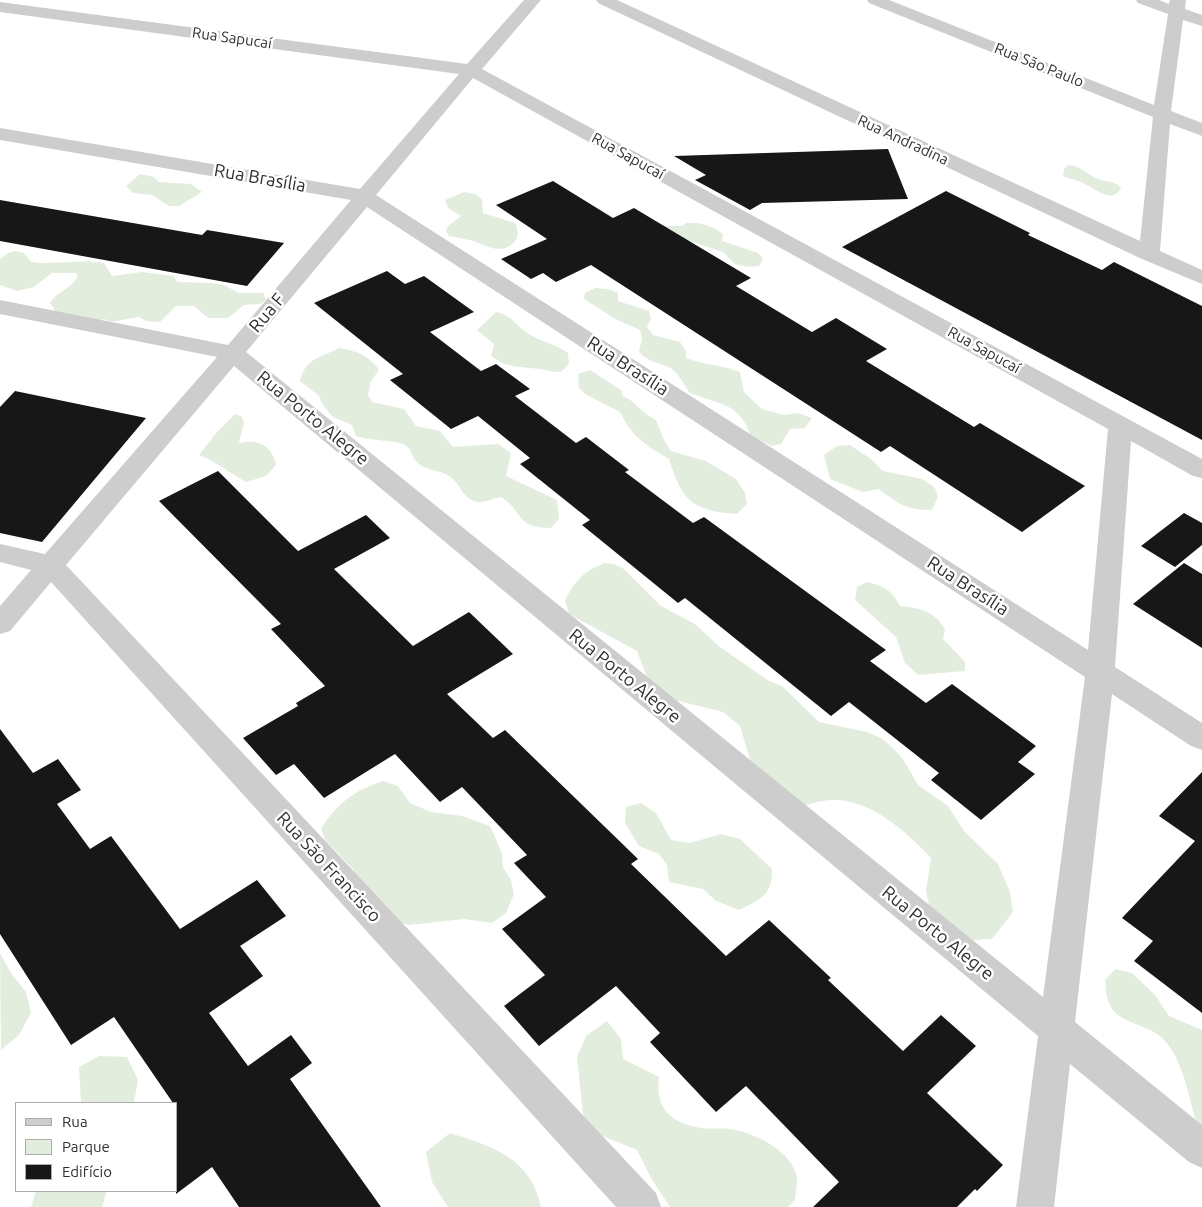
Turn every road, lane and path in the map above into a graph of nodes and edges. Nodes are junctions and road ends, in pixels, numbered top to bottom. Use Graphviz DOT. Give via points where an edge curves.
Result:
graph roads {
  1 [pos="533,0"];
  2 [pos="604,0"];
  3 [pos="875,0"];
  4 [pos="1144,0"];
  5 [pos="1178,6"];
  6 [pos="0,7"];
  7 [pos="1202,21"];
  8 [pos="471,70"];
  9 [pos="1162,114"];
  10 [pos="1202,130"];
  11 [pos="0,134"];
  12 [pos="364,196"];
  13 [pos="1149,255"];
  14 [pos="1202,278"];
  15 [pos="0,306"];
  16 [pos="233,353"];
  17 [pos="1120,425"];
  18 [pos="1202,470"];
  19 [pos="0,554"];
  20 [pos="50,565"];
  21 [pos="0,624"];
  22 [pos="1100,672"];
  23 [pos="1202,738"];
  24 [pos="1055,1030"];
  25 [pos="1202,1149"];
  26 [pos="642,1207"];
  27 [pos="1035,1207"];
  1 -- 8 [label="street, Rua F"];
  2 -- 13 [label="street, Rua Andradina"];
  3 -- 9 [label="street, Rua São Paulo"];
  4 -- 5 [label="street"];
  5 -- 7 [label="street"];
  5 -- 9 [label="street"];
  6 -- 8 [label="street, Rua Sapucaí"];
  8 -- 12 [label="street, Rua F"];
  8 -- 17 [label="street, Rua Sapucaí"];
  9 -- 10 [label="street, Rua São Paulo"];
  9 -- 13 [label="street"];
  11 -- 12 [label="street, Rua Brasília"];
  12 -- 16 [label="street, Rua F"];
  12 -- 22 [label="street, Rua Brasília"];
  13 -- 14 [label="street, Rua Andradina"];
  15 -- 16 [label="street, Rua Porto Alegre"];
  16 -- 20 [label="street, Rua F"];
  16 -- 24 [label="street, Rua Porto Alegre"];
  17 -- 18 [label="street, Rua Sapucaí"];
  17 -- 22 [label="street"];
  19 -- 20 [label="street"];
  20 -- 21 [label="street, Rua F"];
  20 -- 26 [label="street, Rua São Francisco"];
  22 -- 23 [label="street, Rua Brasília"];
  22 -- 24 [label="street"];
  24 -- 25 [label="street, Rua Porto Alegre"];
  24 -- 27 [label="street"];
}
